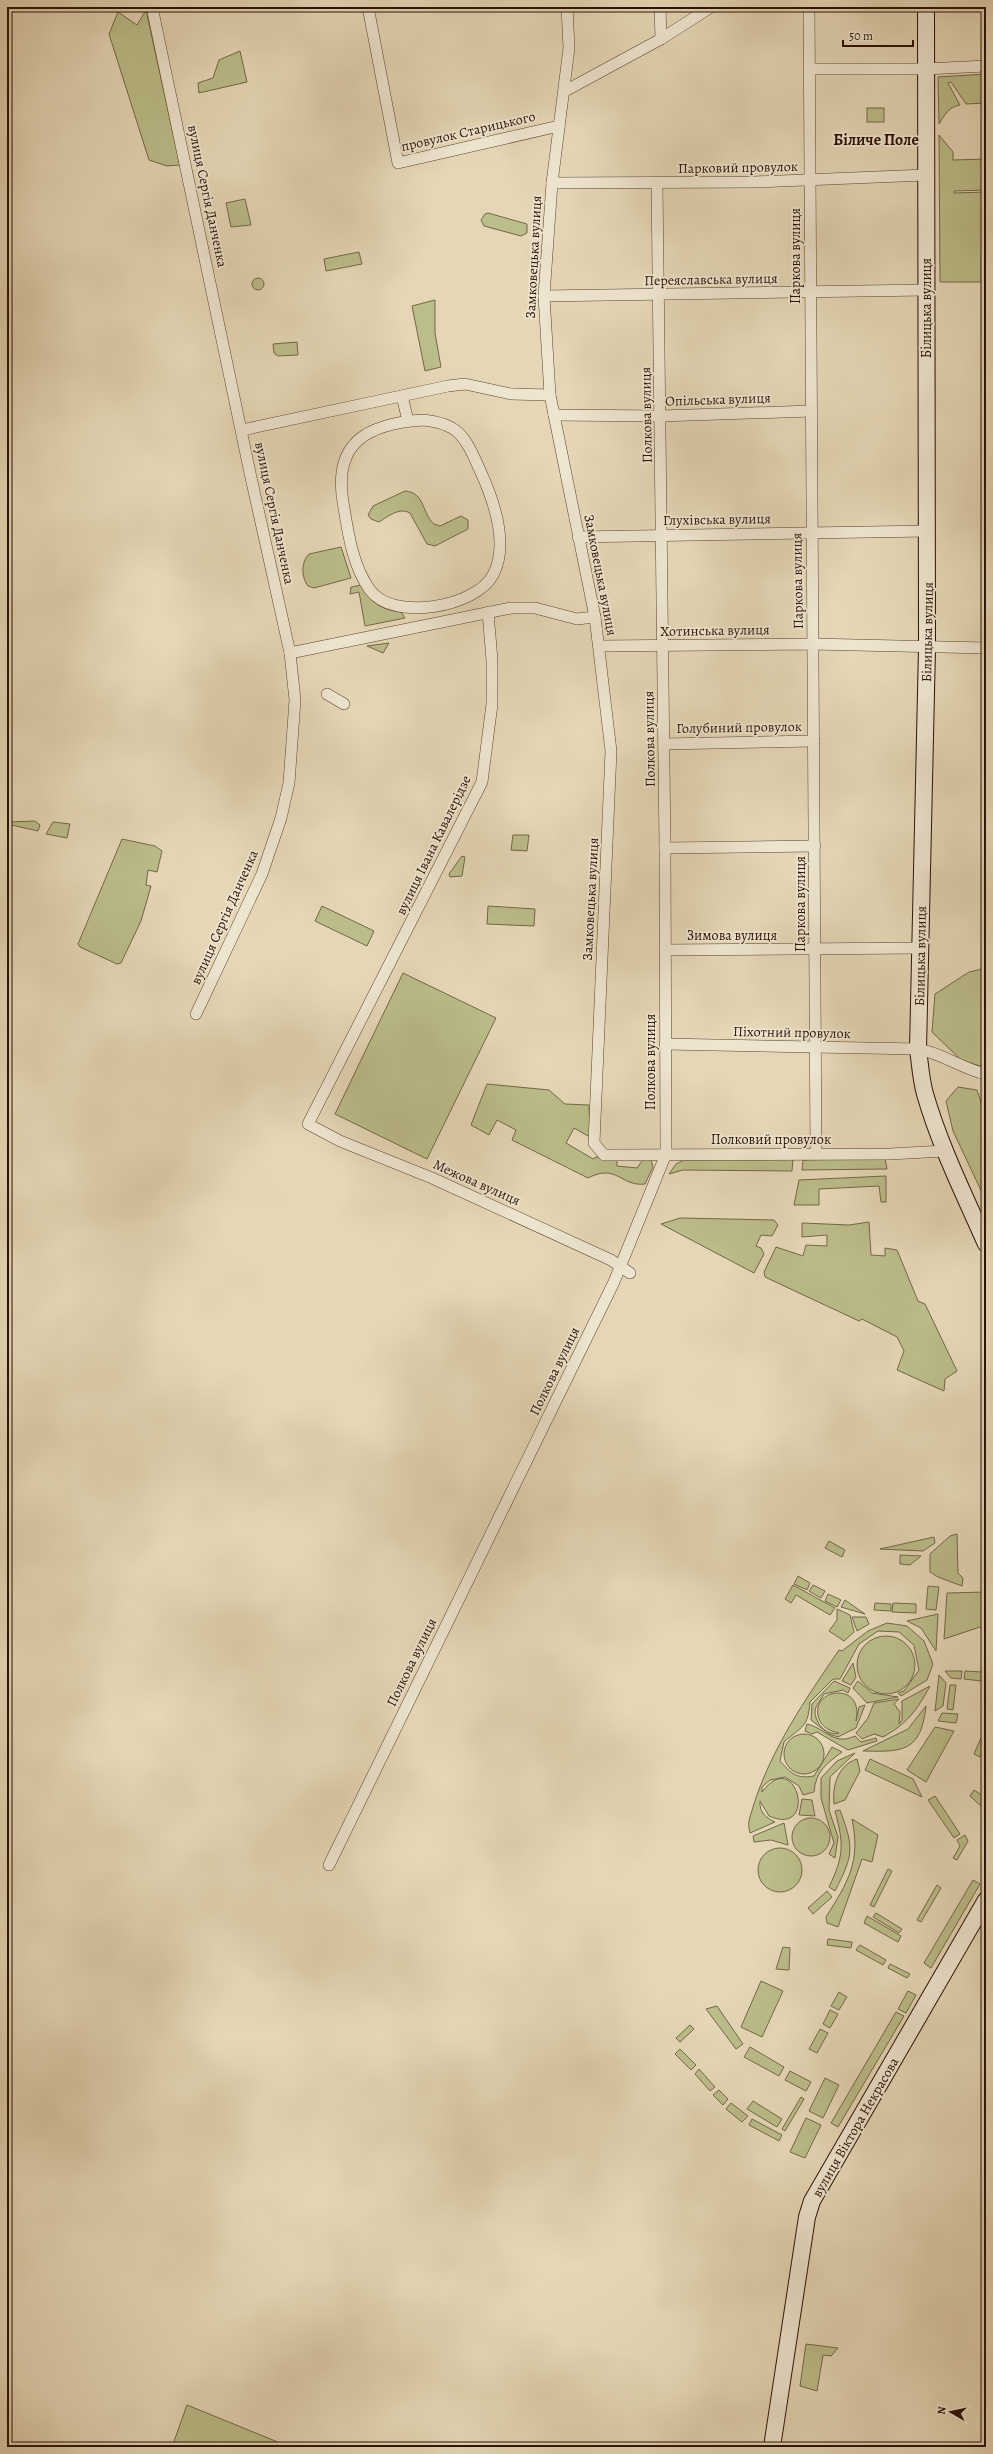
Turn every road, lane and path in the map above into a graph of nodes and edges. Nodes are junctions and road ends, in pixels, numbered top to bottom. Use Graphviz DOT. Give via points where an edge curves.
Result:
graph roads {
  1 [pos="152,7"];
  2 [pos="368,7"];
  3 [pos="567,7"];
  4 [pos="660,7"];
  5 [pos="711,7"];
  6 [pos="808,7"];
  7 [pos="926,7"];
  8 [pos="661,39"];
  9 [pos="986,66"];
  10 [pos="810,69"];
  11 [pos="925,69"];
  12 [pos="565,91"];
  13 [pos="559,126"];
  14 [pos="925,175"];
  15 [pos="810,181"];
  16 [pos="552,183"];
  17 [pos="657,184"];
  18 [pos="926,290"];
  19 [pos="809,292"];
  20 [pos="658,295"];
  21 [pos="544,296"];
  22 [pos="550,395"];
  23 [pos="402,396"];
  24 [pos="811,411"];
  25 [pos="554,415"];
  26 [pos="661,416"];
  27 [pos="408,421"];
  28 [pos="242,430"];
  29 [pos="928,531"];
  30 [pos="811,532"];
  31 [pos="662,534"];
  32 [pos="578,537"];
  33 [pos="414,609"];
  34 [pos="488,612"];
  35 [pos="595,617"];
  36 [pos="416,627"];
  37 [pos="812,644"];
  38 [pos="600,646"];
  39 [pos="662,646"];
  40 [pos="928,648"];
  41 [pos="986,648"];
  42 [pos="290,653"];
  43 [pos="327,694"];
  44 [pos="344,704"];
  45 [pos="814,740"];
  46 [pos="664,744"];
  47 [pos="815,846"];
  48 [pos="665,848"];
  49 [pos="919,948"];
  50 [pos="665,950"];
  51 [pos="816,950"];
  52 [pos="196,1014"];
  53 [pos="665,1044"];
  54 [pos="814,1048"];
  55 [pos="918,1049"];
  56 [pos="986,1074"];
  57 [pos="308,1124"];
  58 [pos="598,1150"];
  59 [pos="944,1151"];
  60 [pos="666,1154"];
  61 [pos="816,1154"];
  62 [pos="986,1244"];
  63 [pos="620,1266"];
  64 [pos="630,1273"];
  65 [pos="329,1865"];
  66 [pos="986,1900"];
  67 [pos="772,2447"];
  1 -- 28 [label="street, вулиця Сергія Данченка"];
  2 -- 13 [label="street, провулок Старицького" via="398,163"];
  3 -- 12 [label="street, Замковецька вулиця" via="569,48"];
  4 -- 8 [label="street"];
  5 -- 8 [label="street"];
  6 -- 10 [label="street, Паркова вулиця"];
  7 -- 11 [label="main road, Білицька вулиця"];
  8 -- 12 [label="street"];
  9 -- 11 [label="street"];
  10 -- 11 [label="street"];
  10 -- 15 [label="street, Паркова вулиця"];
  11 -- 14 [label="main road, Білицька вулиця"];
  12 -- 13 [label="street, Замковецька вулиця"];
  13 -- 16 [label="street, Замковецька вулиця"];
  14 -- 15 [label="street, Парковий провулок"];
  14 -- 18 [label="main road, Білицька вулиця"];
  15 -- 17 [label="street, Парковий провулок"];
  15 -- 19 [label="street, Паркова вулиця"];
  16 -- 17 [label="street, Парковий провулок"];
  16 -- 21 [label="street, Замковецька вулиця"];
  17 -- 20 [label="street, Полкова вулиця"];
  18 -- 19 [label="street, Переяславська вулиця"];
  18 -- 29 [label="main road, Білицька вулиця"];
  19 -- 20 [label="street, Переяславська вулиця"];
  19 -- 24 [label="street, Паркова вулиця"];
  20 -- 21 [label="street, Переяславська вулиця"];
  20 -- 26 [label="street, Полкова вулиця"];
  21 -- 22 [label="street, Замковецька вулиця"];
  22 -- 23 [label="street" via="511,394 465,384"];
  22 -- 25 [label="street, Замковецька вулиця"];
  23 -- 27 [label="street"];
  23 -- 28 [label="street"];
  24 -- 26 [label="street, Опільська вулиця"];
  24 -- 30 [label="street, Паркова вулиця"];
  25 -- 26 [label="street, Опільська вулиця"];
  25 -- 32 [label="street, Замковецька вулиця"];
  26 -- 31 [label="street, Полкова вулиця"];
  27 -- 33 [label="street" via="368,432 353,445 342,466 340,486 352,552 370,591 378,599 392,606"];
  27 -- 33 [label="street" via="438,421 464,436 489,490 500,547 493,575 485,587 476,594 464,599"];
  28 -- 42 [label="street, вулиця Сергія Данченка"];
  29 -- 30 [label="street, Глухівська вулиця"];
  29 -- 40 [label="main road, Білицька вулиця"];
  30 -- 31 [label="street, Глухівська вулиця"];
  30 -- 37 [label="street, Паркова вулиця"];
  31 -- 32 [label="street, Глухівська вулиця"];
  31 -- 39 [label="street, Полкова вулиця"];
  32 -- 35 [label="street, Замковецька вулиця"];
  33 -- 36 [label="street"];
  34 -- 35 [label="street" via="535,608 577,619"];
  34 -- 36 [label="street"];
  34 -- 57 [label="street, вулиця Івана Кавалерідзе" via="492,704 482,782"];
  35 -- 38 [label="street, Замковецька вулиця"];
  36 -- 42 [label="street"];
  37 -- 39 [label="street, Хотинська вулиця"];
  37 -- 40 [label="street, Хотинська вулиця"];
  37 -- 45 [label="street, Паркова вулиця"];
  38 -- 39 [label="street, Хотинська вулиця"];
  38 -- 58 [label="street, Замковецька вулиця" via="611,751 593,1134 594,1144"];
  39 -- 46 [label="street, Полкова вулиця"];
  40 -- 41 [label="street, Хотинська вулиця"];
  40 -- 49 [label="main road, Білицька вулиця"];
  42 -- 52 [label="street, вулиця Сергія Данченка" via="296,700 294,738 289,782 281,818 262,874"];
  43 -- 44 [label="street"];
  45 -- 46 [label="street, Голубиний провулок"];
  45 -- 47 [label="street, Паркова вулиця"];
  46 -- 48 [label="street, Полкова вулиця"];
  47 -- 48 [label="street"];
  47 -- 51 [label="street, Паркова вулиця"];
  48 -- 50 [label="street, Полкова вулиця"];
  49 -- 51 [label="street, Зимова вулиця"];
  49 -- 55 [label="main road, Білицька вулиця"];
  50 -- 51 [label="street, Зимова вулиця"];
  50 -- 53 [label="street, Полкова вулиця"];
  51 -- 54 [label="street, Паркова вулиця"];
  53 -- 54 [label="street, Піхотний провулок"];
  53 -- 60 [label="street, Полкова вулиця"];
  54 -- 55 [label="street, Піхотний провулок"];
  54 -- 61 [label="street, Паркова вулиця"];
  55 -- 56 [label="street, Піхотний провулок" via="932,1052"];
  55 -- 59 [label="main road, Білицька вулиця" via="925,1093"];
  57 -- 63 [label="street, Межова вулиця" via="340,1141 432,1178"];
  58 -- 60 [label="street, Полковий провулок" via="604,1154"];
  59 -- 61 [label="street, Полковий провулок"];
  59 -- 62 [label="main road, Білицька вулиця"];
  60 -- 61 [label="street, Полковий провулок"];
  60 -- 63 [label="street, Полкова вулиця"];
  63 -- 64 [label="street, Межова вулиця"];
  63 -- 65 [label="street, Полкова вулиця"];
  66 -- 67 [label="main road, вулиця Віктора Некрасова" via="812,2202 807,2216"];
}
